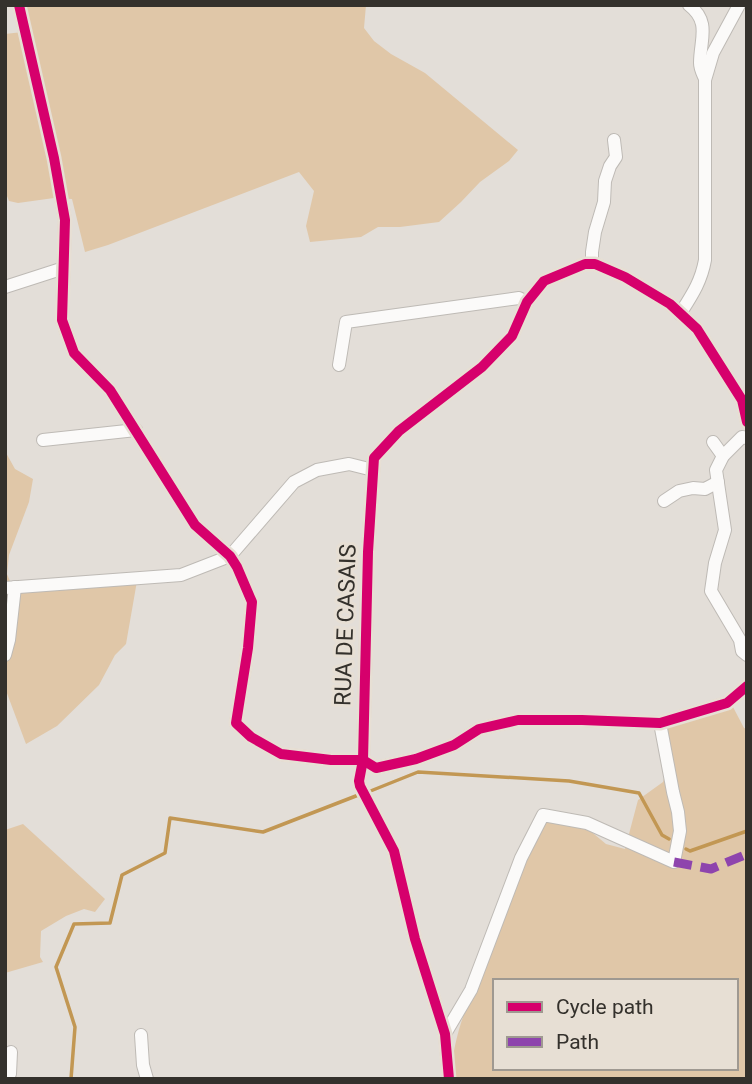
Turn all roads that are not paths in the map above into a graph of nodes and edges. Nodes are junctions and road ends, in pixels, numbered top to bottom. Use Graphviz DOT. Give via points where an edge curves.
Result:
graph roads {
  1 [pos="19,5"];
  2 [pos="689,5"];
  3 [pos="739,5"];
  4 [pos="705,80"];
  5 [pos="614,140"];
  6 [pos="592,264"];
  7 [pos="64,268"];
  8 [pos="5,287"];
  9 [pos="527,302"];
  10 [pos="680,314"];
  11 [pos="339,365"];
  12 [pos="747,422"];
  13 [pos="136,430"];
  14 [pos="747,438"];
  15 [pos="43,440"];
  16 [pos="713,442"];
  17 [pos="723,456"];
  18 [pos="373,470"];
  19 [pos="718,482"];
  20 [pos="664,501"];
  21 [pos="230,556"];
  22 [pos="10,587"];
  23 [pos="5,655"];
  24 [pos="747,655"];
  25 [pos="747,686"];
  26 [pos="660,723"];
  27 [pos="363,760"];
  28 [pos="445,1034"];
  29 [pos="141,1035"];
  30 [pos="11,1052"];
  31 [pos="5,1079"];
  32 [pos="147,1079"];
  33 [pos="449,1079"];
  1 -- 7 [label="street" via="65,220"];
  2 -- 4 [label="street" via="704,26 700,66"];
  3 -- 4 [label="street" via="713,53"];
  4 -- 10 [label="street" via="705,260 702,276"];
  5 -- 6 [label="street" via="616,157 605,181"];
  6 -- 9 [label="street, RUA DE CASAIS" via="544,281"];
  6 -- 10 [label="street" via="625,277"];
  7 -- 8 [label="street"];
  7 -- 13 [label="street" via="62,320 74,353 110,390"];
  9 -- 11 [label="street" via="519,298 346,322"];
  9 -- 18 [label="street, RUA DE CASAIS" via="512,336 482,367 399,431 374,458"];
  10 -- 12 [label="street" via="697,329 742,400"];
  13 -- 15 [label="street"];
  13 -- 21 [label="street" via="195,525"];
  14 -- 17 [label="street" via="742,437"];
  16 -- 17 [label="street"];
  17 -- 19 [label="street" via="716,470"];
  18 -- 21 [label="street" via="349,464 317,470 294,482"];
  18 -- 27 [label="street, RUA DE CASAIS"];
  19 -- 20 [label="street" via="705,489 679,491"];
  19 -- 24 [label="street" via="725,530 711,591"];
  21 -- 22 [label="street" via="181,575"];
  21 -- 27 [label="street" via="252,602 236,723 281,754"];
  22 -- 23 [label="street"];
  25 -- 26 [label="street" via="727,703"];
  26 -- 27 [label="street" via="517,720 479,729 454,745 416,758 376,768"];
  26 -- 28 [label="street" via="680,831 674,862 587,823 543,815 521,858 471,990"];
  27 -- 28 [label="street, RUA DE CASAIS" via="360,786 394,851"];
  28 -- 33 [label="street, RUA DE CASAIS"];
  29 -- 32 [label="street"];
  30 -- 31 [label="street" via="10,1074"];
}
